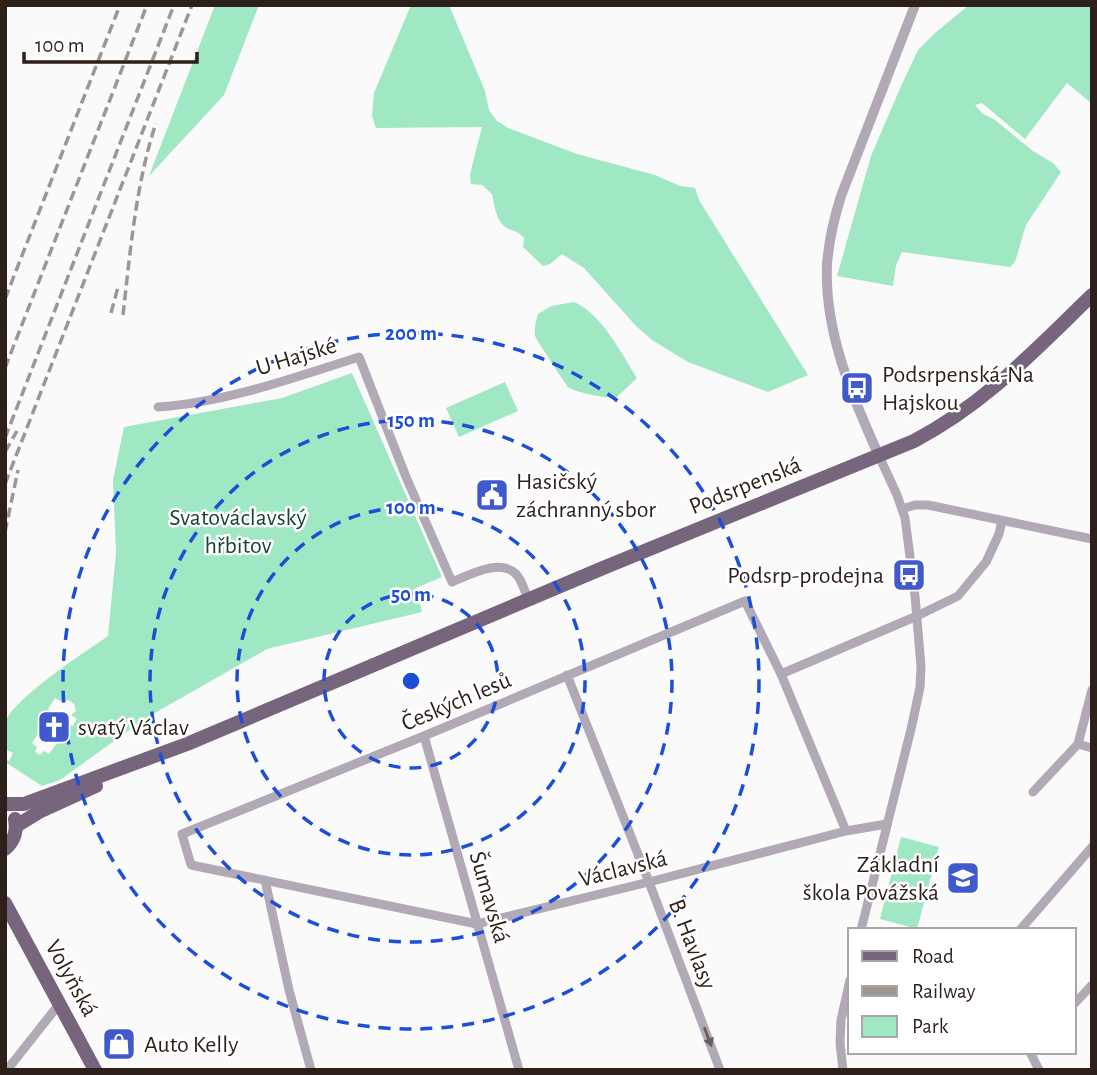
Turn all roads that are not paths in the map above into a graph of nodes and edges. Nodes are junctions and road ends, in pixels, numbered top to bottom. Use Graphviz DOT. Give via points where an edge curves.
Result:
graph roads {
  1 [pos="915,5"];
  2 [pos="1092,295"];
  3 [pos="158,407"];
  4 [pos="879,456"];
  5 [pos="902,509"];
  6 [pos="1002,521"];
  7 [pos="1092,539"];
  8 [pos="528,599"];
  9 [pos="917,616"];
  10 [pos="781,674"];
  11 [pos="567,675"];
  12 [pos="1092,690"];
  13 [pos="424,736"];
  14 [pos="187,744"];
  15 [pos="1078,744"];
  16 [pos="1092,748"];
  17 [pos="1033,792"];
  18 [pos="6,804"];
  19 [pos="887,824"];
  20 [pos="16,826"];
  21 [pos="846,831"];
  22 [pos="182,834"];
  23 [pos="1092,847"];
  24 [pos="5,849"];
  25 [pos="265,880"];
  26 [pos="649,882"];
  27 [pos="6,904"];
  28 [pos="477,924"];
  29 [pos="861,928"];
  30 [pos="1022,928"];
  31 [pos="1092,985"];
  32 [pos="848,989"];
  33 [pos="1076,1002"];
  34 [pos="60,1003"];
  35 [pos="845,1043"];
  36 [pos="1031,1054"];
  37 [pos="7,1070"];
  38 [pos="95,1070"];
  39 [pos="310,1070"];
  40 [pos="519,1070"];
  41 [pos="720,1070"];
  42 [pos="843,1070"];
  43 [pos="1039,1070"];
  1 -- 4 [label="street" via="841,195 827,264 835,338"];
  2 -- 4 [label="main road, Podsrpenská" via="968,408"];
  3 -- 8 [label="street, U Hajské" via="186,406 359,357 452,582 504,567 517,575"];
  4 -- 5 [label="street"];
  4 -- 8 [label="main road, Podsrpenská"];
  5 -- 6 [label="street" via="928,505"];
  5 -- 9 [label="street"];
  6 -- 7 [label="street"];
  6 -- 9 [label="street" via="986,562 958,596"];
  8 -- 14 [label="main road, Podsrpenská"];
  9 -- 10 [label="street"];
  9 -- 19 [label="street" via="920,687"];
  10 -- 11 [label="street, Českých lesů" via="745,601"];
  10 -- 21 [label="street"];
  11 -- 13 [label="street, Českých lesů"];
  11 -- 26 [label="street, B. Havlasy"];
  12 -- 15 [label="street"];
  13 -- 22 [label="street, Českých lesů"];
  13 -- 28 [label="street, Šumavská"];
  14 -- 18 [label="main road, Podsrpenská" via="24,804"];
  14 -- 20 [label="main road, Podsrpenská"];
  15 -- 16 [label="street"];
  15 -- 17 [label="street"];
  18 -- 20 [label="main road, Podsrpenská"];
  19 -- 21 [label="street, Václavská"];
  19 -- 29 [label="street"];
  20 -- 24 [label="main road" via="12,843"];
  21 -- 26 [label="street, Václavská"];
  22 -- 25 [label="street, Václavská" via="191,865"];
  23 -- 30 [label="street"];
  25 -- 28 [label="street, Václavská"];
  25 -- 39 [label="street"];
  26 -- 28 [label="street, Václavská"];
  26 -- 41 [label="street, B. Havlasy, one-way"];
  27 -- 34 [label="main road, Volyňská"];
  28 -- 40 [label="street, Šumavská"];
  31 -- 33 [label="street"];
  32 -- 35 [label="street" via="841,1020"];
  34 -- 37 [label="street"];
  34 -- 38 [label="main road, Volyňská"];
  35 -- 42 [label="street"];
  36 -- 43 [label="street"];
}
